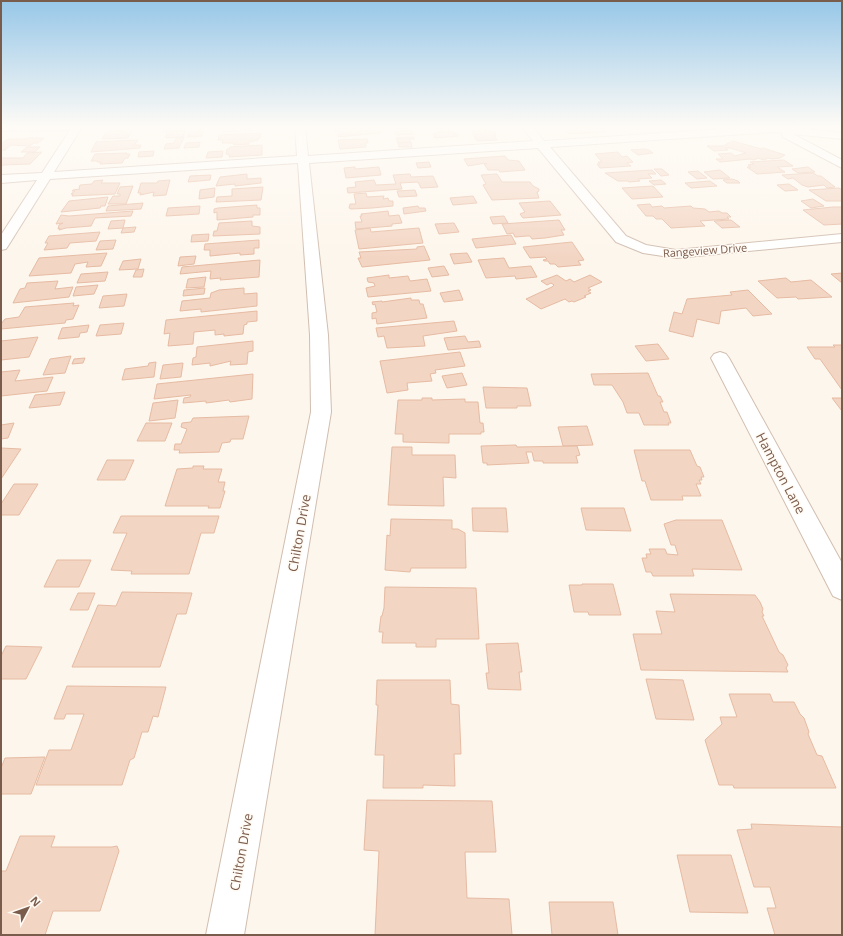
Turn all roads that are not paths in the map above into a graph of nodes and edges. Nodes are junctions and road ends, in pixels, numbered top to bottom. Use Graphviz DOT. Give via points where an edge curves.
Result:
graph roads {
  1 [pos="49,171"];
  2 [pos="141,171"];
  3 [pos="305,171"];
  4 [pos="564,171"];
  5 [pos="45,177"];
  6 [pos="1,179"];
  7 [pos="842,238"];
  8 [pos="1,246"];
  9 [pos="720,358"];
  10 [pos="842,588"];
  11 [pos="225,935"];
  1 -- 5 [label="street"];
  2 -- 5 [label="street"];
  3 -- 11 [label="street, Chilton Drive" via="319,335 321,412"];
  4 -- 7 [label="street, Rangeview Drive" via="622,239 644,251 676,254"];
  5 -- 6 [label="street"];
  5 -- 8 [label="street"];
  9 -- 10 [label="street, Hampton Lane"];
}
